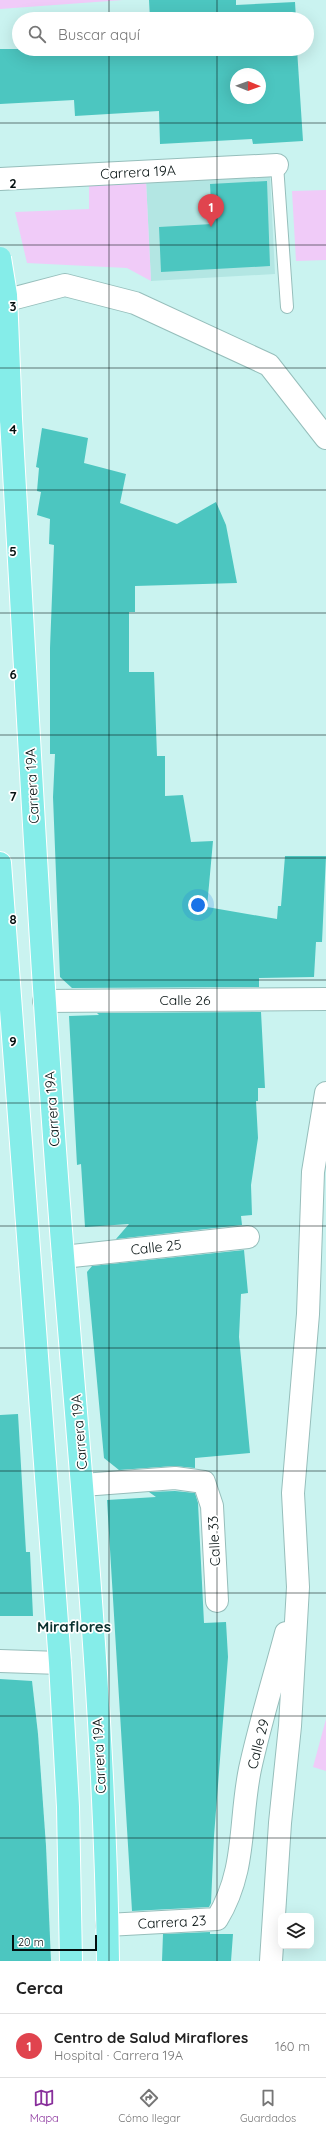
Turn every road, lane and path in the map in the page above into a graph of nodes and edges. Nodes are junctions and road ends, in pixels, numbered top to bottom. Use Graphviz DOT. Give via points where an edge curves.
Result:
graph roads {
  1 [pos="277,164"];
  2 [pos="0,179"];
  3 [pos="0,258"];
  4 [pos="0,302"];
  5 [pos="287,308"];
  6 [pos="326,438"];
  7 [pos="0,863"];
  8 [pos="326,999"];
  9 [pos="44,1001"];
  10 [pos="326,1093"];
  11 [pos="248,1237"];
  12 [pos="63,1257"];
  13 [pos="83,1485"];
  14 [pos="298,1588"];
  15 [pos="217,1601"];
  16 [pos="0,1661"];
  17 [pos="60,1663"];
  18 [pos="228,1902"];
  19 [pos="107,1926"];
  20 [pos="71,1961"];
  21 [pos="108,1961"];
  22 [pos="271,1961"];
  1 -- 2 [label="street, Carrera 19A"];
  1 -- 5 [label="lane"];
  3 -- 9 [label="main road, Carrera 19A, bridge" via="6,294"];
  4 -- 6 [label="street" via="65,285 135,303 269,365"];
  7 -- 17 [label="main road"];
  8 -- 9 [label="street, Calle 26"];
  9 -- 12 [label="main road, Carrera 19A"];
  10 -- 14 [label="street" via="314,1172 308,1314 293,1493"];
  11 -- 12 [label="street, Calle 25"];
  12 -- 13 [label="main road, Carrera 19A"];
  13 -- 15 [label="street, Calle 33" via="175,1478 204,1482 212,1506"];
  13 -- 19 [label="main road, Carrera 19A"];
  14 -- 18 [label="street, Calle 29" via="250,1770 238,1871"];
  14 -- 22 [label="street"];
  16 -- 17 [label="street"];
  17 -- 20 [label="main road" via="68,1807"];
  18 -- 19 [label="street, Carrera 23" via="217,1919"];
  19 -- 21 [label="main road, Carrera 19A"];
}
